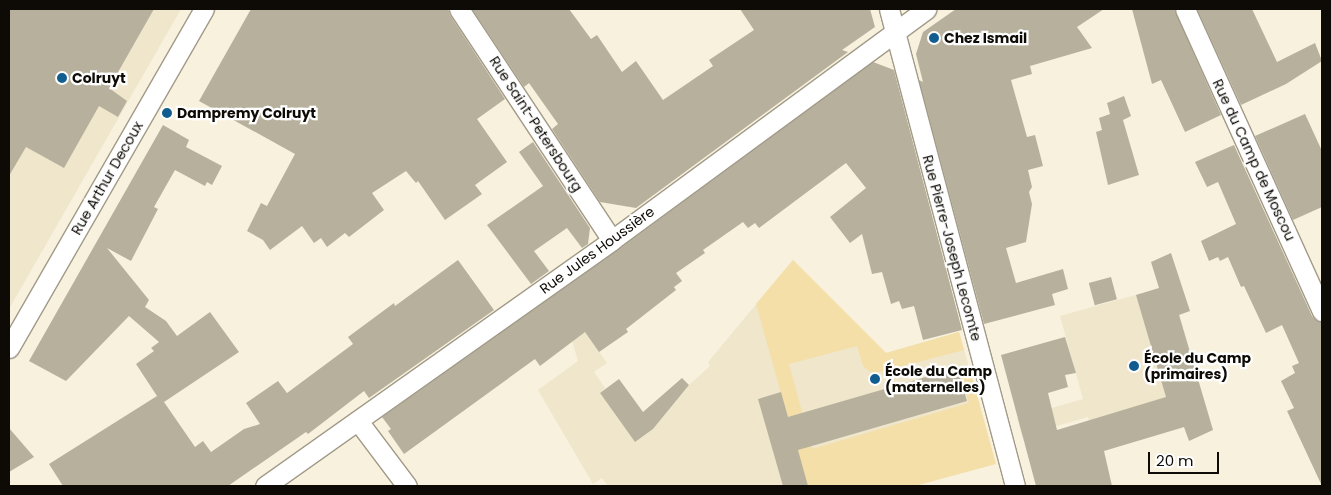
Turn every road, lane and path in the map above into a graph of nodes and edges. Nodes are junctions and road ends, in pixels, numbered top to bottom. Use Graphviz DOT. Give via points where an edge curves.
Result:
graph roads {
  1 [pos="204,9"];
  2 [pos="460,9"];
  3 [pos="889,9"];
  4 [pos="926,9"];
  5 [pos="1185,9"];
  6 [pos="895,30"];
  7 [pos="612,240"];
  8 [pos="1322,311"];
  9 [pos="9,348"];
  10 [pos="358,420"];
  11 [pos="265,486"];
  12 [pos="407,486"];
  13 [pos="1015,486"];
  1 -- 9 [label="street, Rue Arthur Decoux"];
  2 -- 7 [label="street, Rue Saint-Petersbourg"];
  3 -- 6 [label="street, Rue Pierre-Joseph Lecomte"];
  4 -- 6 [label="street, Rue Jules Houssière"];
  5 -- 8 [label="street, Rue du Camp de Moscou"];
  6 -- 7 [label="street, Rue Jules Houssière"];
  6 -- 13 [label="street, Rue Pierre-Joseph Lecomte"];
  7 -- 10 [label="street, Rue Jules Houssière"];
  10 -- 11 [label="street, Rue Jules Houssière"];
  10 -- 12 [label="street"];
}
